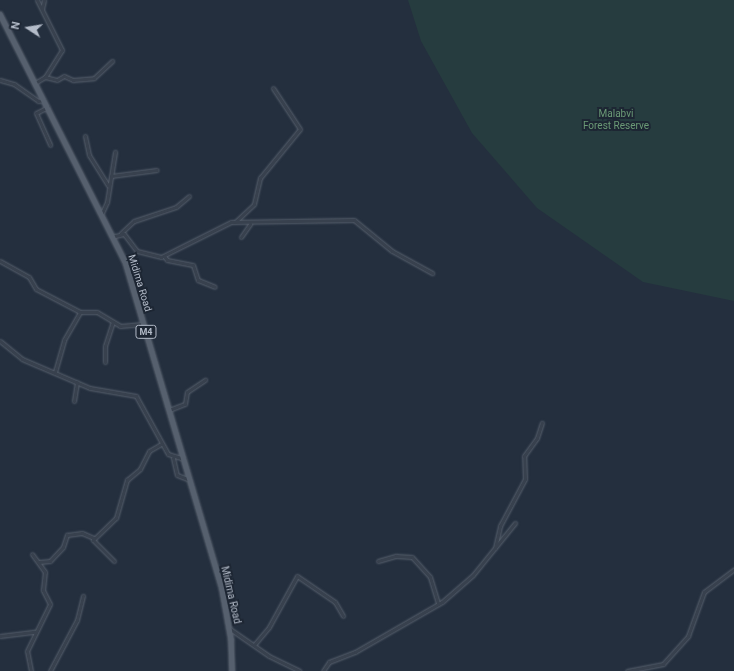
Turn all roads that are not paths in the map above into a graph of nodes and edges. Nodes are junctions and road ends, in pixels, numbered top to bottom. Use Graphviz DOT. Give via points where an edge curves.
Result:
graph roads {
  1 [pos="37,0"];
  2 [pos="44,0"];
  3 [pos="42,9"];
  4 [pos="0,14"];
  5 [pos="112,61"];
  6 [pos="45,77"];
  7 [pos="0,80"];
  8 [pos="35,83"];
  9 [pos="273,88"];
  10 [pos="44,100"];
  11 [pos="48,107"];
  12 [pos="85,136"];
  13 [pos="50,145"];
  14 [pos="115,152"];
  15 [pos="157,170"];
  16 [pos="112,176"];
  17 [pos="108,186"];
  18 [pos="189,196"];
  19 [pos="102,213"];
  20 [pos="235,222"];
  21 [pos="250,224"];
  22 [pos="121,233"];
  23 [pos="115,236"];
  24 [pos="241,237"];
  25 [pos="164,256"];
  26 [pos="0,261"];
  27 [pos="432,273"];
  28 [pos="215,287"];
  29 [pos="80,312"];
  30 [pos="113,322"];
  31 [pos="143,324"];
  32 [pos="0,341"];
  33 [pos="105,362"];
  34 [pos="55,372"];
  35 [pos="205,380"];
  36 [pos="77,382"];
  37 [pos="74,401"];
  38 [pos="169,410"];
  39 [pos="542,423"];
  40 [pos="161,444"];
  41 [pos="173,458"];
  42 [pos="184,459"];
  43 [pos="190,480"];
  44 [pos="515,523"];
  45 [pos="94,538"];
  46 [pos="495,548"];
  47 [pos="32,554"];
  48 [pos="378,561"];
  49 [pos="39,562"];
  50 [pos="114,562"];
  51 [pos="734,569"];
  52 [pos="83,596"];
  53 [pos="438,604"];
  54 [pos="343,616"];
  55 [pos="230,630"];
  56 [pos="35,632"];
  57 [pos="0,636"];
  58 [pos="254,645"];
  59 [pos="31,671"];
  60 [pos="50,671"];
  61 [pos="232,671"];
  62 [pos="300,671"];
  63 [pos="323,671"];
  64 [pos="627,671"];
  1 -- 3 [label="street"];
  2 -- 3 [label="street"];
  3 -- 6 [label="street" via="62,50"];
  4 -- 8 [label="main road, Midima Road / M4"];
  5 -- 6 [label="street" via="94,78 75,80 64,76 57,80"];
  6 -- 8 [label="street"];
  7 -- 10 [label="street" via="14,84 38,101"];
  8 -- 10 [label="main road, Midima Road / M4"];
  9 -- 20 [label="street" via="300,129 260,178 254,204"];
  10 -- 11 [label="main road, Midima Road / M4"];
  11 -- 13 [label="street" via="36,113"];
  11 -- 19 [label="main road, Midima Road / M4"];
  12 -- 17 [label="street" via="89,156"];
  14 -- 16 [label="street"];
  15 -- 16 [label="street"];
  16 -- 17 [label="street"];
  17 -- 19 [label="street" via="107,202"];
  18 -- 22 [label="street" via="176,207 134,220"];
  19 -- 23 [label="main road, Midima Road / M4"];
  20 -- 21 [label="street"];
  20 -- 25 [label="street"];
  21 -- 24 [label="street"];
  21 -- 27 [label="street" via="287,218 358,221 392,251"];
  22 -- 23 [label="street"];
  22 -- 25 [label="street" via="140,253"];
  23 -- 31 [label="main road, Midima Road / M4"];
  25 -- 28 [label="street" via="167,260 193,265 198,280"];
  26 -- 29 [label="street" via="29,277 36,289"];
  29 -- 30 [label="street" via="97,312"];
  29 -- 34 [label="street" via="64,340"];
  30 -- 31 [label="street" via="128,327"];
  30 -- 33 [label="street" via="105,346"];
  31 -- 38 [label="main road, Midima Road / M4"];
  32 -- 34 [label="street" via="22,359"];
  34 -- 36 [label="street"];
  35 -- 38 [label="street" via="187,392 185,404"];
  36 -- 37 [label="street"];
  36 -- 40 [label="street" via="99,391 136,396"];
  38 -- 42 [label="main road, Midima Road / M4"];
  39 -- 46 [label="street" via="537,438 524,456 524,479 500,526"];
  40 -- 41 [label="street"];
  40 -- 45 [label="street" via="149,452 140,469 127,480 116,518"];
  41 -- 42 [label="street"];
  41 -- 43 [label="street" via="177,475"];
  42 -- 43 [label="main road, Midima Road / M4"];
  43 -- 55 [label="main road, Midima Road / M4"];
  44 -- 46 [label="street"];
  45 -- 49 [label="street" via="82,534 68,535 63,547 50,561"];
  45 -- 50 [label="street" via="93,543"];
  46 -- 53 [label="street" via="468,580"];
  47 -- 49 [label="street"];
  48 -- 53 [label="street" via="396,556 412,557 430,577"];
  49 -- 56 [label="street" via="46,575 43,590 50,609"];
  51 -- 64 [label="street" via="704,592 688,636 663,664"];
  52 -- 60 [label="street" via="77,620"];
  53 -- 63 [label="street" via="355,652 329,662"];
  54 -- 58 [label="street" via="335,602 297,576 269,627"];
  55 -- 58 [label="street"];
  55 -- 61 [label="main road, Midima Road / M4"];
  56 -- 57 [label="street"];
  56 -- 59 [label="street" via="27,650"];
  58 -- 62 [label="street"];
}
